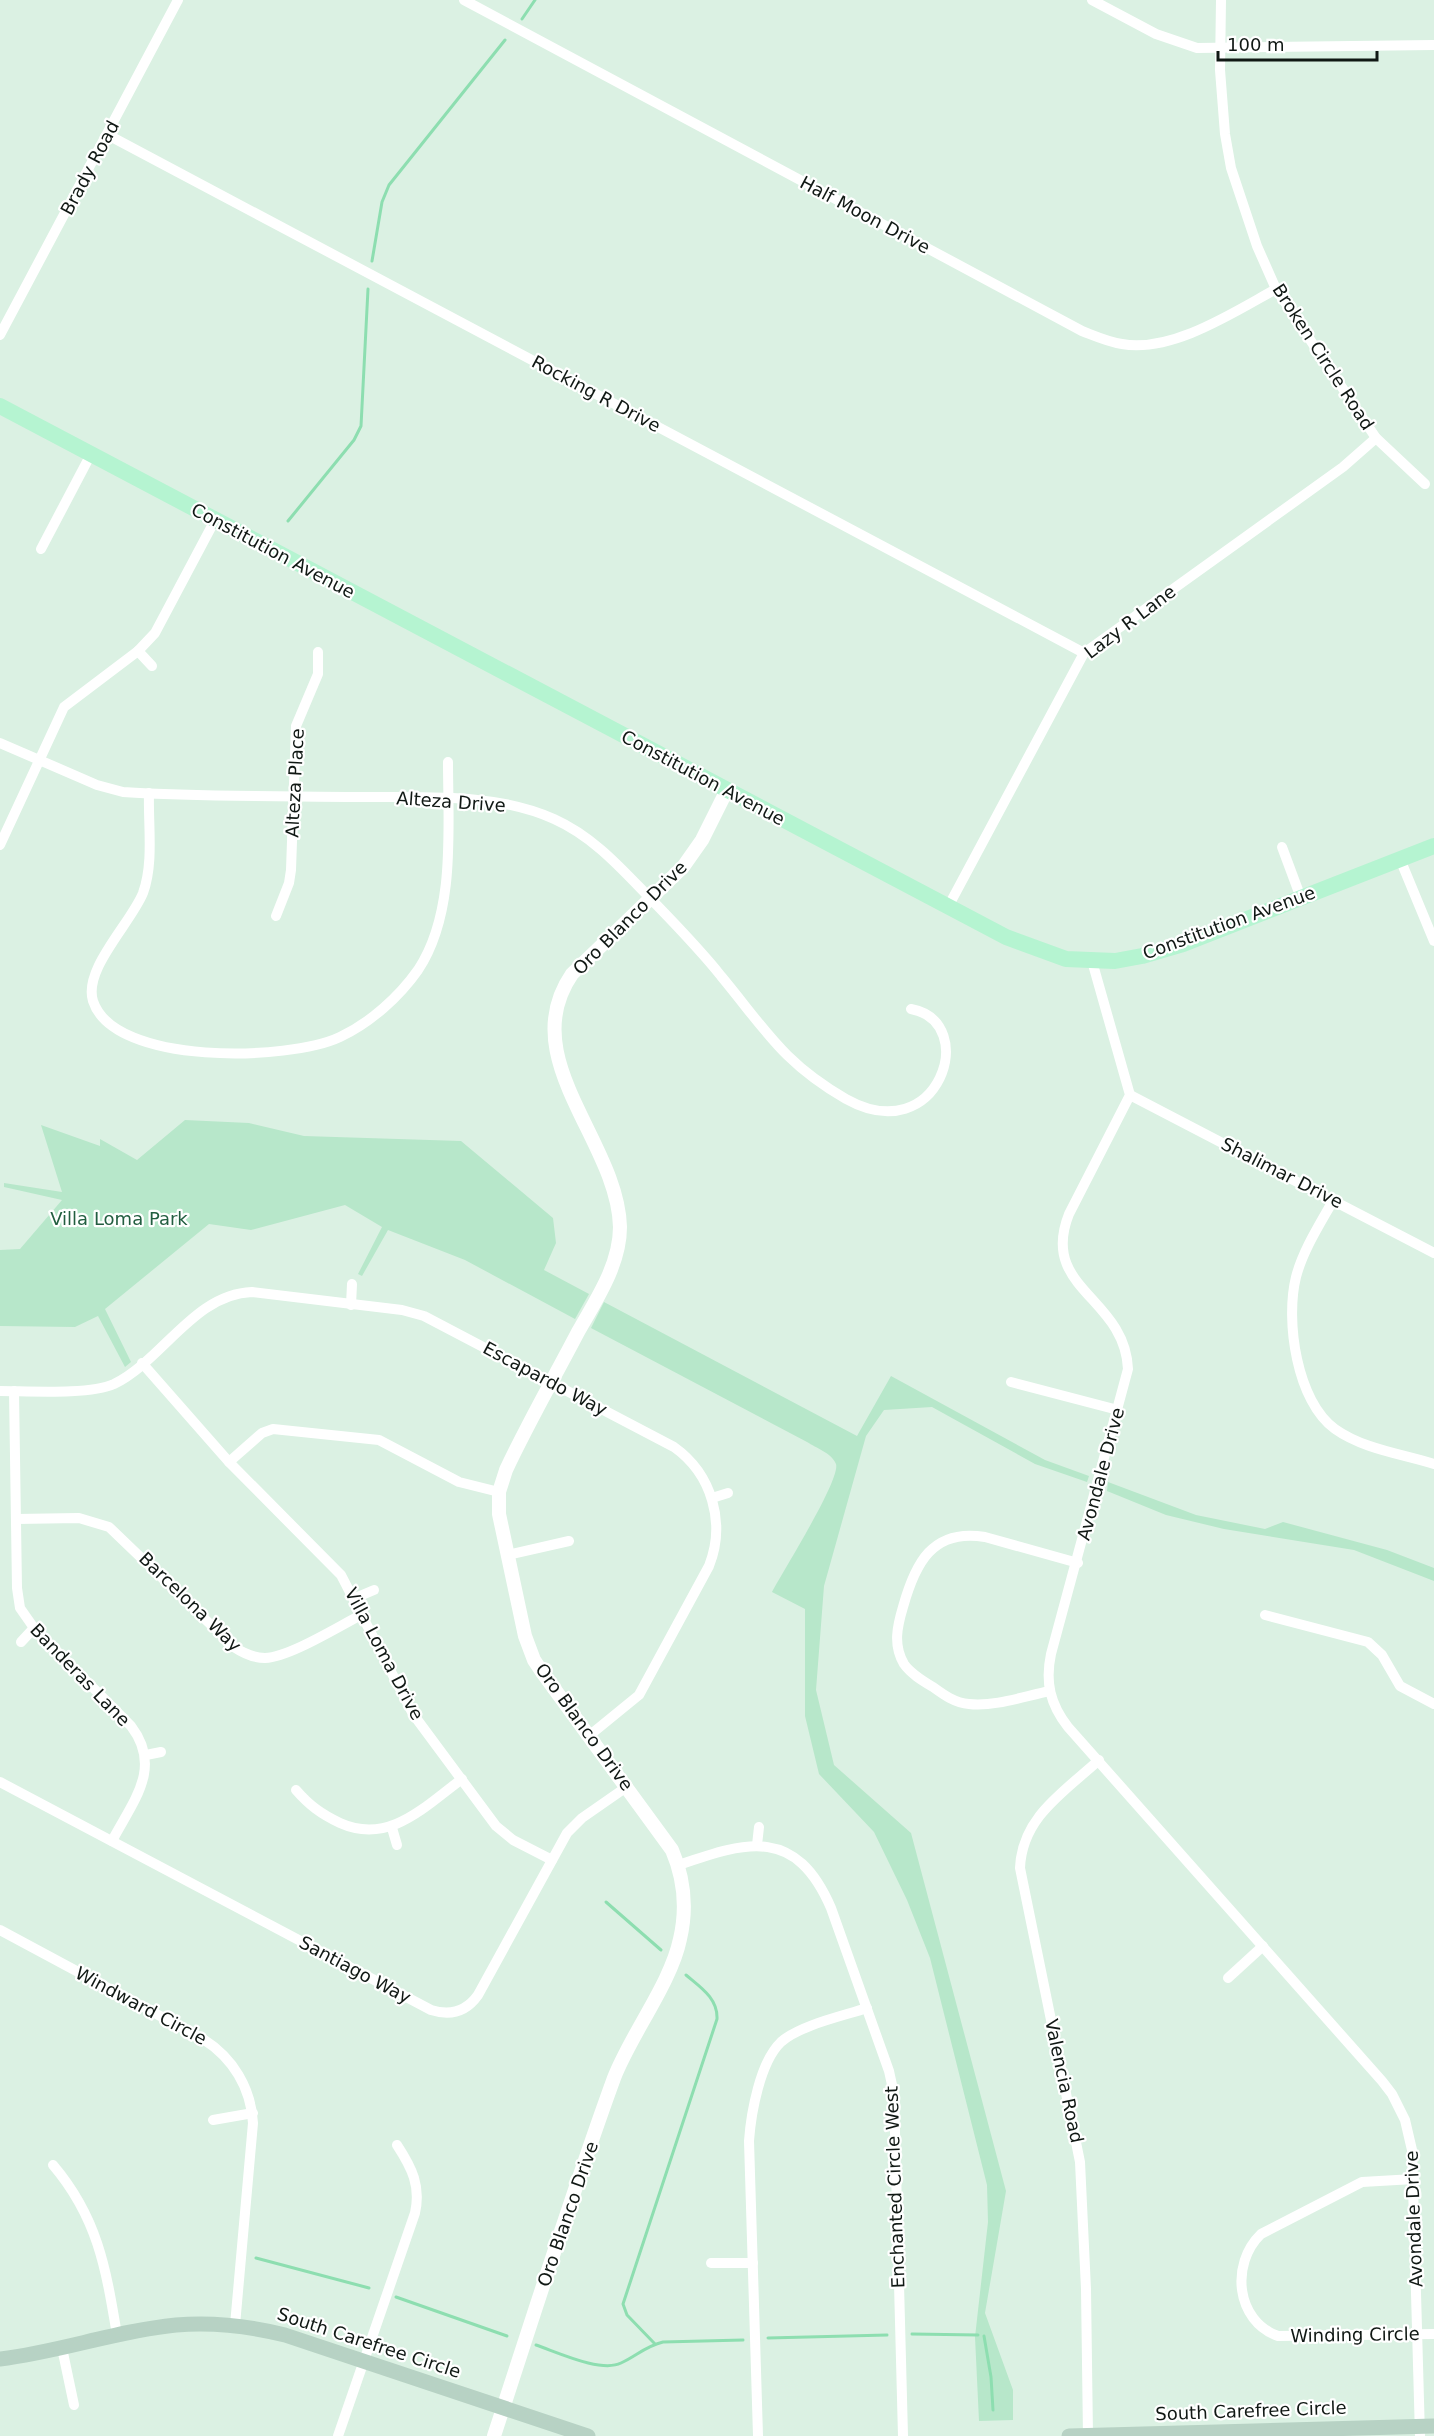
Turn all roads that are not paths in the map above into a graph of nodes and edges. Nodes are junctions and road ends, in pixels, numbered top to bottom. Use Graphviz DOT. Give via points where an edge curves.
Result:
graph roads {
  1 [pos="178,0"];
  2 [pos="464,0"];
  3 [pos="1092,0"];
  4 [pos="1221,0"];
  5 [pos="1434,45"];
  6 [pos="1221,50"];
  7 [pos="108,135"];
  8 [pos="1276,289"];
  9 [pos="0,335"];
  10 [pos="0,406"];
  11 [pos="1376,438"];
  12 [pos="91,454"];
  13 [pos="1425,484"];
  14 [pos="215,520"];
  15 [pos="41,549"];
  16 [pos="138,651"];
  17 [pos="318,652"];
  18 [pos="1084,653"];
  19 [pos="152,666"];
  20 [pos="0,743"];
  21 [pos="39,760"];
  22 [pos="448,762"];
  23 [pos="727,790"];
  24 [pos="149,794"];
  25 [pos="293,796"];
  26 [pos="448,798"];
  27 [pos="0,845"];
  28 [pos="1434,846"];
  29 [pos="1282,847"];
  30 [pos="1400,859"];
  31 [pos="1301,898"];
  32 [pos="651,900"];
  33 [pos="948,907"];
  34 [pos="276,916"];
  35 [pos="1434,941"];
  36 [pos="1092,961"];
  37 [pos="911,1009"];
  38 [pos="1130,1095"];
  39 [pos="1334,1199"];
  40 [pos="1434,1252"];
  41 [pos="352,1284"];
  42 [pos="351,1305"];
  43 [pos="142,1363"];
  44 [pos="552,1382"];
  45 [pos="1011,1382"];
  46 [pos="0,1391"];
  47 [pos="14,1391"];
  48 [pos="1118,1410"];
  49 [pos="229,1462"];
  50 [pos="1434,1464"];
  51 [pos="499,1492"];
  52 [pos="728,1493"];
  53 [pos="712,1498"];
  54 [pos="106,1511"];
  55 [pos="16,1519"];
  56 [pos="102,1522"];
  57 [pos="569,1541"];
  58 [pos="507,1555"];
  59 [pos="1078,1563"];
  60 [pos="374,1590"];
  61 [pos="355,1598"];
  62 [pos="363,1614"];
  63 [pos="1265,1615"];
  64 [pos="34,1628"];
  65 [pos="21,1642"];
  66 [pos="1050,1691"];
  67 [pos="1434,1704"];
  68 [pos="590,1735"];
  69 [pos="161,1752"];
  70 [pos="146,1755"];
  71 [pos="1099,1760"];
  72 [pos="462,1779"];
  73 [pos="0,1782"];
  74 [pos="628,1786"];
  75 [pos="296,1790"];
  76 [pos="759,1827"];
  77 [pos="392,1828"];
  78 [pos="112,1841"];
  79 [pos="397,1845"];
  80 [pos="757,1845"];
  81 [pos="552,1860"];
  82 [pos="679,1864"];
  83 [pos="0,1930"];
  84 [pos="1263,1946"];
  85 [pos="1228,1978"];
  86 [pos="867,2008"];
  87 [pos="253,2113"];
  88 [pos="213,2120"];
  89 [pos="397,2145"];
  90 [pos="53,2166"];
  91 [pos="1414,2179"];
  92 [pos="711,2263"];
  93 [pos="753,2263"];
  94 [pos="235,2325"];
  95 [pos="1434,2334"];
  96 [pos="117,2335"];
  97 [pos="1418,2335"];
  98 [pos="62,2348"];
  99 [pos="0,2359"];
  100 [pos="364,2361"];
  101 [pos="74,2405"];
  102 [pos="503,2408"];
  103 [pos="1424,2429"];
  104 [pos="338,2436"];
  105 [pos="494,2436"];
  106 [pos="588,2436"];
  107 [pos="758,2436"];
  108 [pos="903,2436"];
  109 [pos="1069,2436"];
  110 [pos="1088,2436"];
  1 -- 7 [label="street, Brady Road"];
  2 -- 8 [label="street, Half Moon Drive" via="1103,339 1123,344 1159,342 1212,324"];
  3 -- 6 [label="street" via="1175,42"];
  4 -- 6 [label="street, Broken Circle Road"];
  5 -- 6 [label="street"];
  6 -- 8 [label="street, Broken Circle Road" via="1231,168"];
  7 -- 9 [label="street, Brady Road"];
  7 -- 18 [label="street, Rocking R Drive"];
  8 -- 11 [label="street, Broken Circle Road"];
  10 -- 12 [label="main road, Constitution Avenue"];
  11 -- 13 [label="street, Broken Circle Road"];
  11 -- 18 [label="street, Lazy R Lane" via="1343,467"];
  12 -- 14 [label="main road, Constitution Avenue"];
  12 -- 15 [label="street"];
  14 -- 16 [label="street" via="162,621"];
  14 -- 23 [label="main road, Constitution Avenue"];
  16 -- 19 [label="street"];
  16 -- 21 [label="street" via="64,707"];
  17 -- 25 [label="street, Alteza Place" via="318,674 296,726"];
  18 -- 33 [label="street, Lazy R Lane"];
  20 -- 21 [label="street, Alteza Drive"];
  21 -- 24 [label="street, Alteza Drive" via="109,789"];
  21 -- 27 [label="street"];
  22 -- 26 [label="street"];
  23 -- 32 [label="street, Oro Blanco Drive" via="694,853"];
  23 -- 33 [label="main road, Constitution Avenue"];
  24 -- 25 [label="street, Alteza Drive"];
  24 -- 26 [label="street" via="146,880 134,913 94,976 92,998 96,1010 108,1026 130,1037 174,1048 253,1054 284,1052 339,1038 382,1009 412,978 430,946 441,911"];
  25 -- 26 [label="street, Alteza Drive"];
  25 -- 34 [label="street, Alteza Place" via="289,883"];
  26 -- 32 [label="street, Alteza Drive" via="526,808 568,826 602,850"];
  28 -- 30 [label="main road, Constitution Avenue"];
  29 -- 31 [label="street"];
  30 -- 31 [label="main road, Constitution Avenue"];
  30 -- 35 [label="street"];
  31 -- 36 [label="main road, Constitution Avenue" via="1168,949 1115,961"];
  32 -- 37 [label="street, Alteza Drive" via="712,965 782,1053 819,1083 857,1105 881,1112 904,1110 925,1098 940,1078 946,1056 943,1035 925,1011"];
  32 -- 44 [label="street, Oro Blanco Drive" via="572,974 555,1013 556,1054 611,1182 620,1229 612,1268"];
  33 -- 36 [label="main road, Constitution Avenue" via="1026,946 1066,959"];
  36 -- 38 [label="street"];
  38 -- 39 [label="street, Shalimar Drive"];
  38 -- 48 [label="street, Avondale Drive" via="1069,1214 1062,1236 1069,1270 1114,1323 1125,1345 1128,1369"];
  39 -- 40 [label="street, Shalimar Drive"];
  39 -- 50 [label="street" via="1305,1253 1293,1295 1295,1342 1309,1398 1325,1420 1347,1436"];
  41 -- 42 [label="street"];
  42 -- 43 [label="street, Escapardo Way" via="252,1292 231,1295 210,1305"];
  42 -- 44 [label="street, Escapardo Way" via="424,1316"];
  43 -- 47 [label="street, Escapardo Way" via="102,1388"];
  43 -- 49 [label="street, Villa Loma Drive"];
  44 -- 51 [label="street, Oro Blanco Drive" via="512,1456"];
  44 -- 53 [label="street, Escapardo Way" via="685,1455 700,1473"];
  45 -- 48 [label="street"];
  46 -- 47 [label="street, Escapardo Way"];
  47 -- 55 [label="street, Banderas Lane"];
  48 -- 59 [label="street, Avondale Drive"];
  49 -- 51 [label="street" via="262,1433 273,1429 356,1436 389,1445 466,1485"];
  49 -- 61 [label="street, Villa Loma Drive" via="341,1575"];
  51 -- 58 [label="street, Oro Blanco Drive"];
  52 -- 53 [label="street"];
  53 -- 68 [label="street, Escapardo Way" via="717,1536 709,1566 639,1695"];
  54 -- 56 [label="street"];
  55 -- 56 [label="street" via="79,1518"];
  55 -- 64 [label="street, Banderas Lane" via="19,1599"];
  56 -- 62 [label="street, Barcelona Way" via="243,1653 264,1658 276,1656"];
  57 -- 58 [label="street"];
  58 -- 68 [label="street, Oro Blanco Drive" via="529,1649"];
  59 -- 66 [label="street, Avondale Drive" via="1048,1668"];
  59 -- 66 [label="street" via="985,1537 951,1537 932,1549 916,1568 898,1625 897,1644 905,1665 949,1698 977,1705"];
  60 -- 61 [label="street"];
  61 -- 62 [label="street, Villa Loma Drive"];
  62 -- 72 [label="street, Villa Loma Drive" via="409,1708"];
  63 -- 67 [label="street" via="1368,1642 1382,1655 1400,1686"];
  64 -- 65 [label="street"];
  64 -- 70 [label="street, Banderas Lane" via="130,1726"];
  66 -- 71 [label="street, Avondale Drive" via="1057,1714"];
  68 -- 74 [label="street, Oro Blanco Drive"];
  69 -- 70 [label="street"];
  70 -- 78 [label="street" via="139,1789"];
  71 -- 84 [label="street, Avondale Drive"];
  71 -- 110 [label="street, Valencia Road" via="1034,1821 1023,1844 1020,1868 1080,2162"];
  72 -- 77 [label="street"];
  72 -- 81 [label="street, Villa Loma Drive" via="504,1833"];
  73 -- 78 [label="street, Santiago Way"];
  74 -- 81 [label="street, Santiago Way" via="574,1825"];
  74 -- 82 [label="street, Oro Blanco Drive"];
  75 -- 77 [label="street" via="310,1807 349,1827 372,1831"];
  76 -- 80 [label="street"];
  77 -- 79 [label="street"];
  78 -- 81 [label="street, Santiago Way" via="441,2013 458,2012 473,2003"];
  80 -- 82 [label="street, Enchanted Circle West" via="728,1848"];
  80 -- 86 [label="street, Enchanted Circle West" via="793,1857 815,1878 831,1908"];
  82 -- 102 [label="street, Oro Blanco Drive" via="684,1896 678,1948 614,2078"];
  83 -- 87 [label="street, Windward Circle" via="214,2046 240,2077"];
  84 -- 85 [label="street"];
  84 -- 91 [label="street, Avondale Drive" via="1392,2094 1409,2133"];
  86 -- 93 [label="street" via="793,2035 782,2042 766,2065 750,2127"];
  86 -- 108 [label="street, Enchanted Circle West" via="894,2094"];
  87 -- 88 [label="street"];
  87 -- 94 [label="street, Windward Circle"];
  89 -- 100 [label="street" via="416,2179 417,2201"];
  90 -- 96 [label="street" via="81,2202 99,2243"];
  91 -- 97 [label="street, Avondale Drive"];
  91 -- 97 [label="street, Winding Circle" via="1362,2182 1270,2228 1248,2251 1242,2288 1253,2320 1278,2336"];
  92 -- 93 [label="street"];
  93 -- 107 [label="street"];
  94 -- 96 [label="main road, South Carefree Circle" via="176,2325"];
  94 -- 100 [label="main road, South Carefree Circle" via="285,2335"];
  95 -- 97 [label="street, Winding Circle"];
  96 -- 98 [label="main road, South Carefree Circle"];
  97 -- 103 [label="street, Avondale Drive"];
  98 -- 99 [label="main road, South Carefree Circle"];
  98 -- 101 [label="street"];
  100 -- 102 [label="main road, South Carefree Circle"];
  100 -- 104 [label="street"];
  102 -- 105 [label="street, Oro Blanco Drive"];
  102 -- 106 [label="main road, South Carefree Circle"];
  103 -- 110 [label="main road, South Carefree Circle"];
  109 -- 110 [label="main road, South Carefree Circle"];
}
